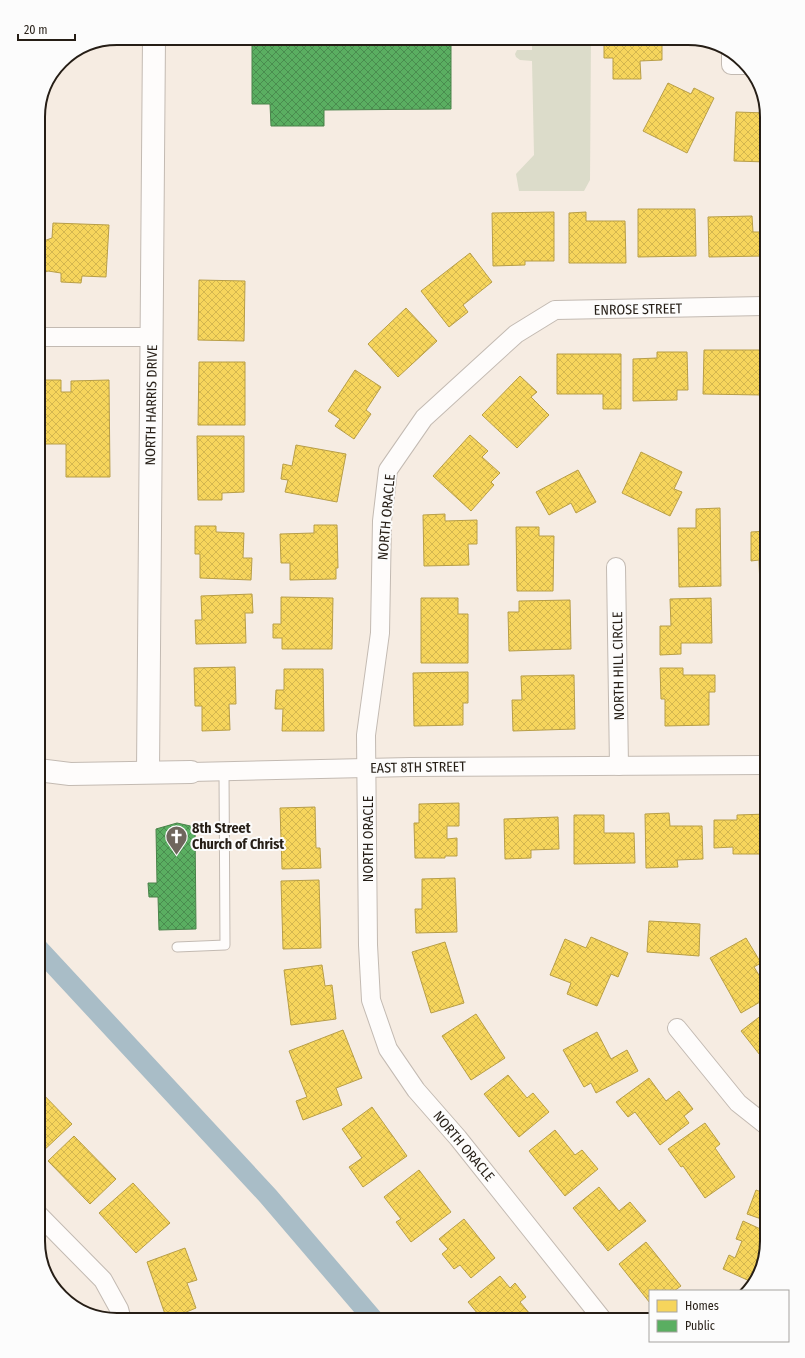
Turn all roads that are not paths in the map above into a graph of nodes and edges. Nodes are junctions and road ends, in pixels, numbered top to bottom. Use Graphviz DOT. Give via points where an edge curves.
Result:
graph roads {
  1 [pos="154,45"];
  2 [pos="760,306"];
  3 [pos="516,334"];
  4 [pos="45,337"];
  5 [pos="152,337"];
  6 [pos="616,567"];
  7 [pos="760,765"];
  8 [pos="619,766"];
  9 [pos="367,768"];
  10 [pos="45,771"];
  11 [pos="224,771"];
  12 [pos="148,772"];
  13 [pos="191,772"];
  14 [pos="70,774"];
  15 [pos="45,779"];
  16 [pos="177,947"];
  17 [pos="677,1028"];
  18 [pos="760,1120"];
  19 [pos="45,1221"];
  20 [pos="120,1313"];
  21 [pos="598,1313"];
  1 -- 5 [label="street, NORTH HARRIS DRIVE"];
  2 -- 3 [label="street, ENROSE STREET" via="555,310"];
  3 -- 9 [label="street, NORTH ORACLE" via="424,418 388,470 382,521 380,633 366,734"];
  4 -- 5 [label="street"];
  5 -- 12 [label="street, NORTH HARRIS DRIVE"];
  6 -- 8 [label="street, NORTH HILL CIRCLE"];
  7 -- 8 [label="street, EAST 8TH STREET"];
  8 -- 9 [label="street, EAST 8TH STREET"];
  9 -- 11 [label="street, EAST 8TH STREET"];
  9 -- 21 [label="street, NORTH ORACLE" via="368,946 371,1000 388,1049 416,1090 458,1138"];
  10 -- 14 [label="street, EAST 8TH STREET"];
  11 -- 13 [label="street, EAST 8TH STREET"];
  11 -- 16 [label="lane" via="225,945"];
  12 -- 13 [label="street, EAST 8TH STREET"];
  12 -- 14 [label="street, EAST 8TH STREET"];
  14 -- 15 [label="street, EAST 8TH STREET"];
  17 -- 18 [label="street" via="738,1103"];
  19 -- 20 [label="street" via="102,1280"];
}
